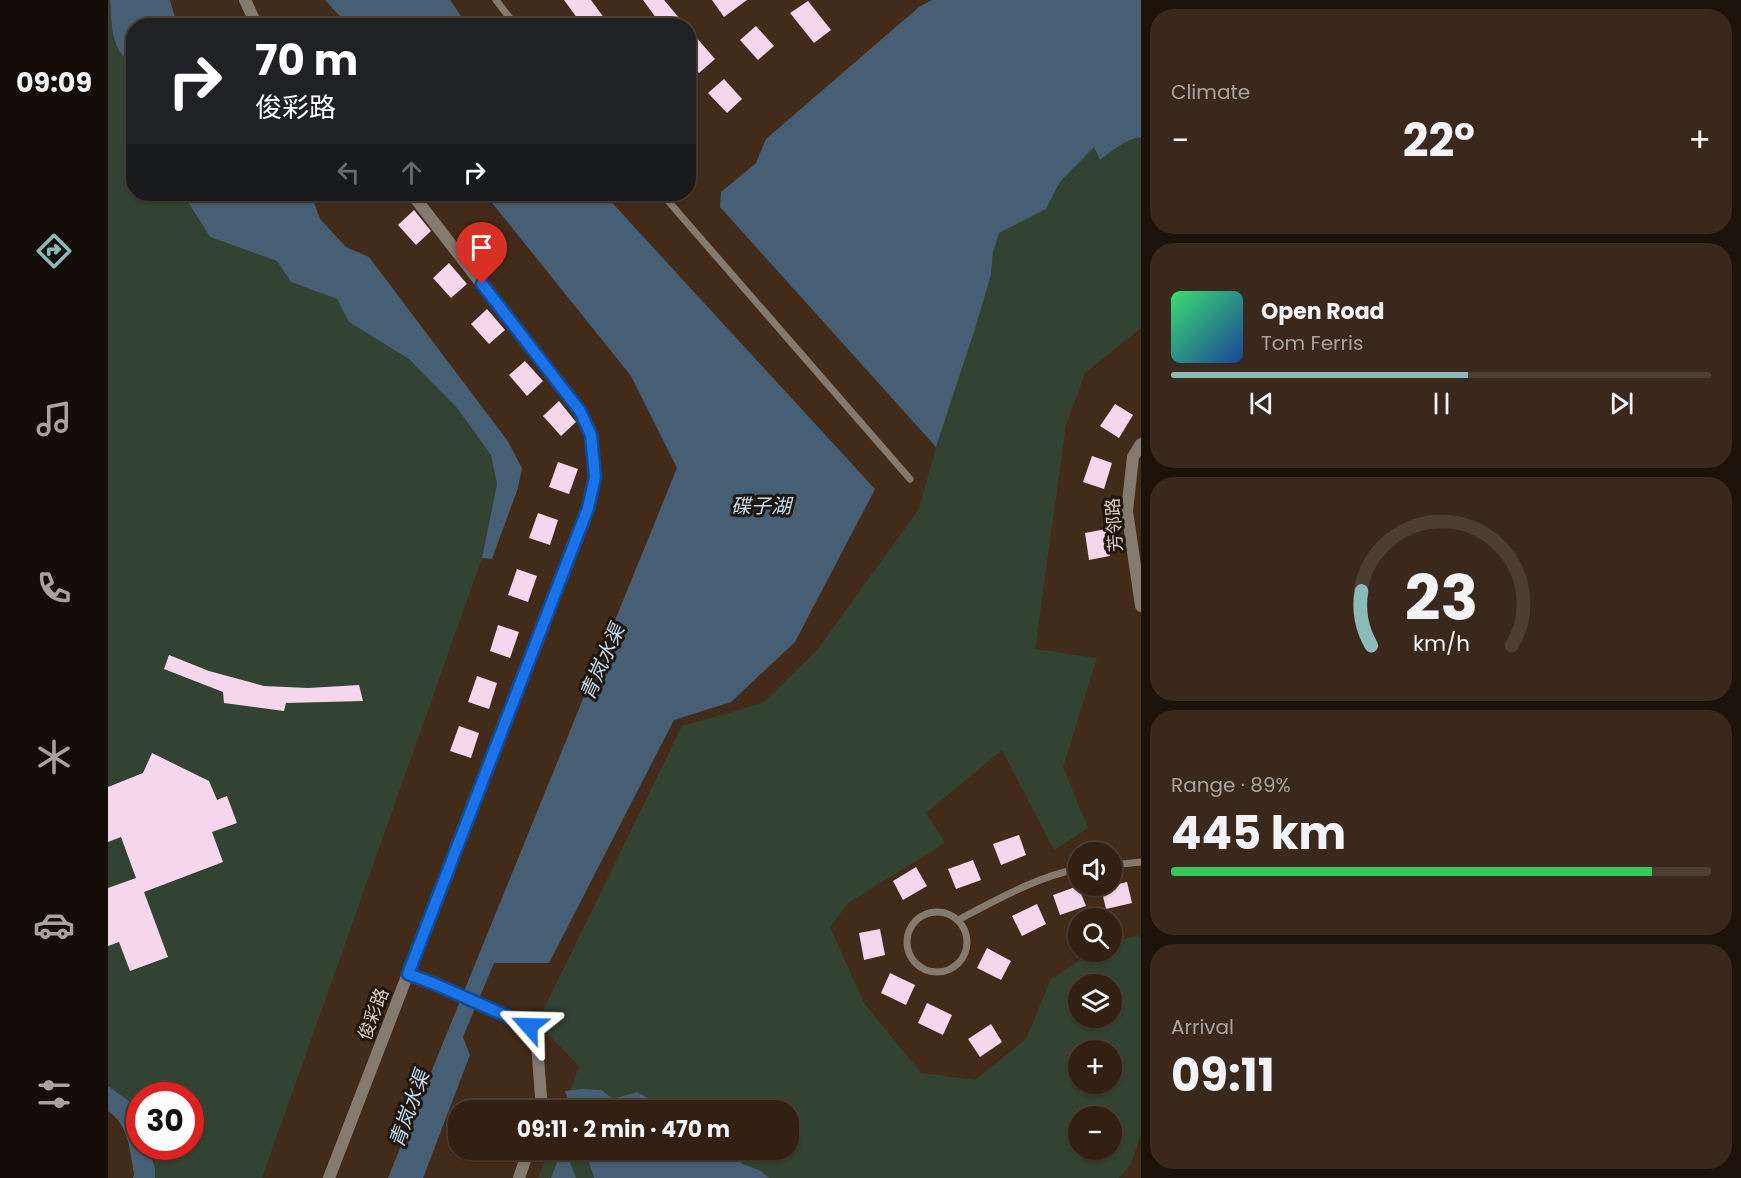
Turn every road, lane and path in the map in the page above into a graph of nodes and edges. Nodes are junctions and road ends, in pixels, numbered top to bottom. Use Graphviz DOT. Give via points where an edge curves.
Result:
graph roads {
  1 [pos="245,0"];
  2 [pos="496,0"];
  3 [pos="253,18"];
  4 [pos="510,18"];
  5 [pos="417,201"];
  6 [pos="668,201"];
  7 [pos="1141,444"];
  8 [pos="910,479"];
  9 [pos="1141,606"];
  10 [pos="1141,862"];
  11 [pos="1122,864"];
  12 [pos="1068,871"];
  13 [pos="958,920"];
  14 [pos="408,974"];
  15 [pos="541,1100"];
  16 [pos="526,1160"];
  17 [pos="329,1178"];
  18 [pos="519,1178"];
  1 -- 3 [label="street"];
  2 -- 4 [label="lane"];
  5 -- 14 [label="street, 俊彩路" via="580,411 591,435 595,477 588,508"];
  6 -- 8 [label="lane"];
  7 -- 9 [label="street, 芳邻路" via="1132,457 1127,511"];
  10 -- 11 [label="lane"];
  12 -- 13 [label="lane"];
  13 -- 13 [label="lane" via="939,911 927,913 911,925 907,948 921,969 948,971 963,958 968,941"];
  14 -- 15 [label="street" via="529,1026 537,1044"];
  14 -- 17 [label="street, 俊彩路"];
  16 -- 18 [label="street"];
}
